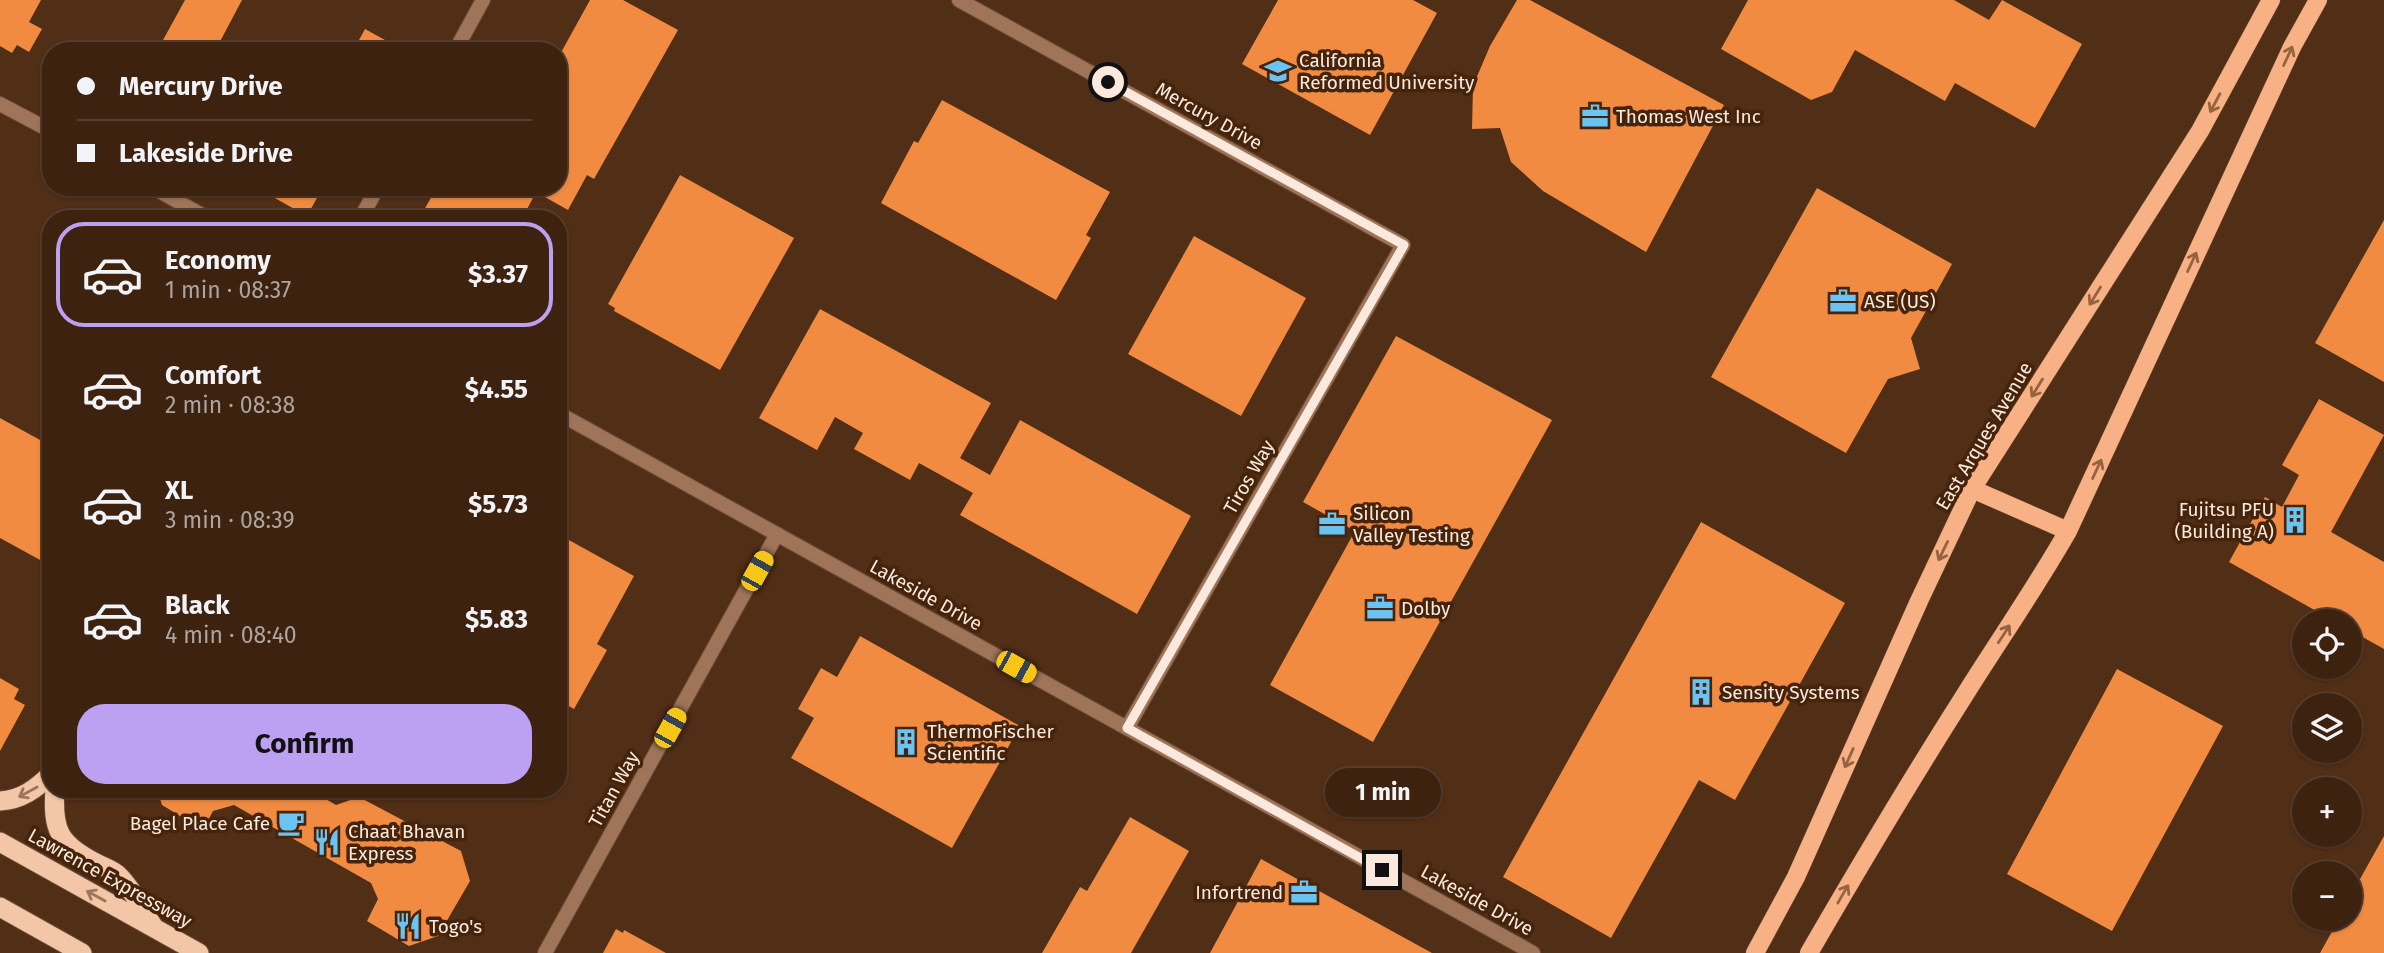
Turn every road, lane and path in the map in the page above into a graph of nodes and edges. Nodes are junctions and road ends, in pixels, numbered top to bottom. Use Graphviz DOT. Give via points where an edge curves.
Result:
graph roads {
  1 [pos="483,0"];
  2 [pos="959,0"];
  3 [pos="2271,0"];
  4 [pos="2318,0"];
  5 [pos="459,42"];
  6 [pos="0,104"];
  7 [pos="42,126"];
  8 [pos="168,196"];
  9 [pos="193,210"];
  10 [pos="1404,245"];
  11 [pos="567,417"];
  12 [pos="1972,489"];
  13 [pos="2068,531"];
  14 [pos="777,534"];
  15 [pos="1127,728"];
  16 [pos="42,784"];
  17 [pos="54,798"];
  18 [pos="0,801"];
  19 [pos="0,842"];
  20 [pos="0,907"];
  21 [pos="156,930"];
  22 [pos="82,953"];
  23 [pos="198,953"];
  24 [pos="545,953"];
  25 [pos="1533,953"];
  26 [pos="1755,953"];
  27 [pos="1809,953"];
  1 -- 5 [label="street"];
  2 -- 10 [label="street, Mercury Drive"];
  3 -- 12 [label="main road, East Arques Avenue, one-way" via="2200,131"];
  13 -- 4 [label="main road, one-way" via="2292,47"];
  6 -- 7 [label="street"];
  8 -- 9 [label="street"];
  10 -- 15 [label="street, Tiros Way"];
  11 -- 14 [label="street, Lakeside Drive"];
  12 -- 13 [label="main road"];
  12 -- 26 [label="main road, East Arques Avenue, one-way" via="1796,877"];
  27 -- 13 [label="main road, one-way"];
  14 -- 15 [label="street, Lakeside Drive"];
  14 -- 24 [label="street, Titan Way"];
  15 -- 25 [label="street, Lakeside Drive"];
  16 -- 18 [label="highway, one-way" via="12,801"];
  17 -- 21 [label="highway" via="58,833 68,846 119,875"];
  21 -- 19 [label="highway, Lawrence Expressway, one-way"];
  20 -- 22 [label="highway"];
  21 -- 23 [label="highway, Lawrence Expressway"];
}
